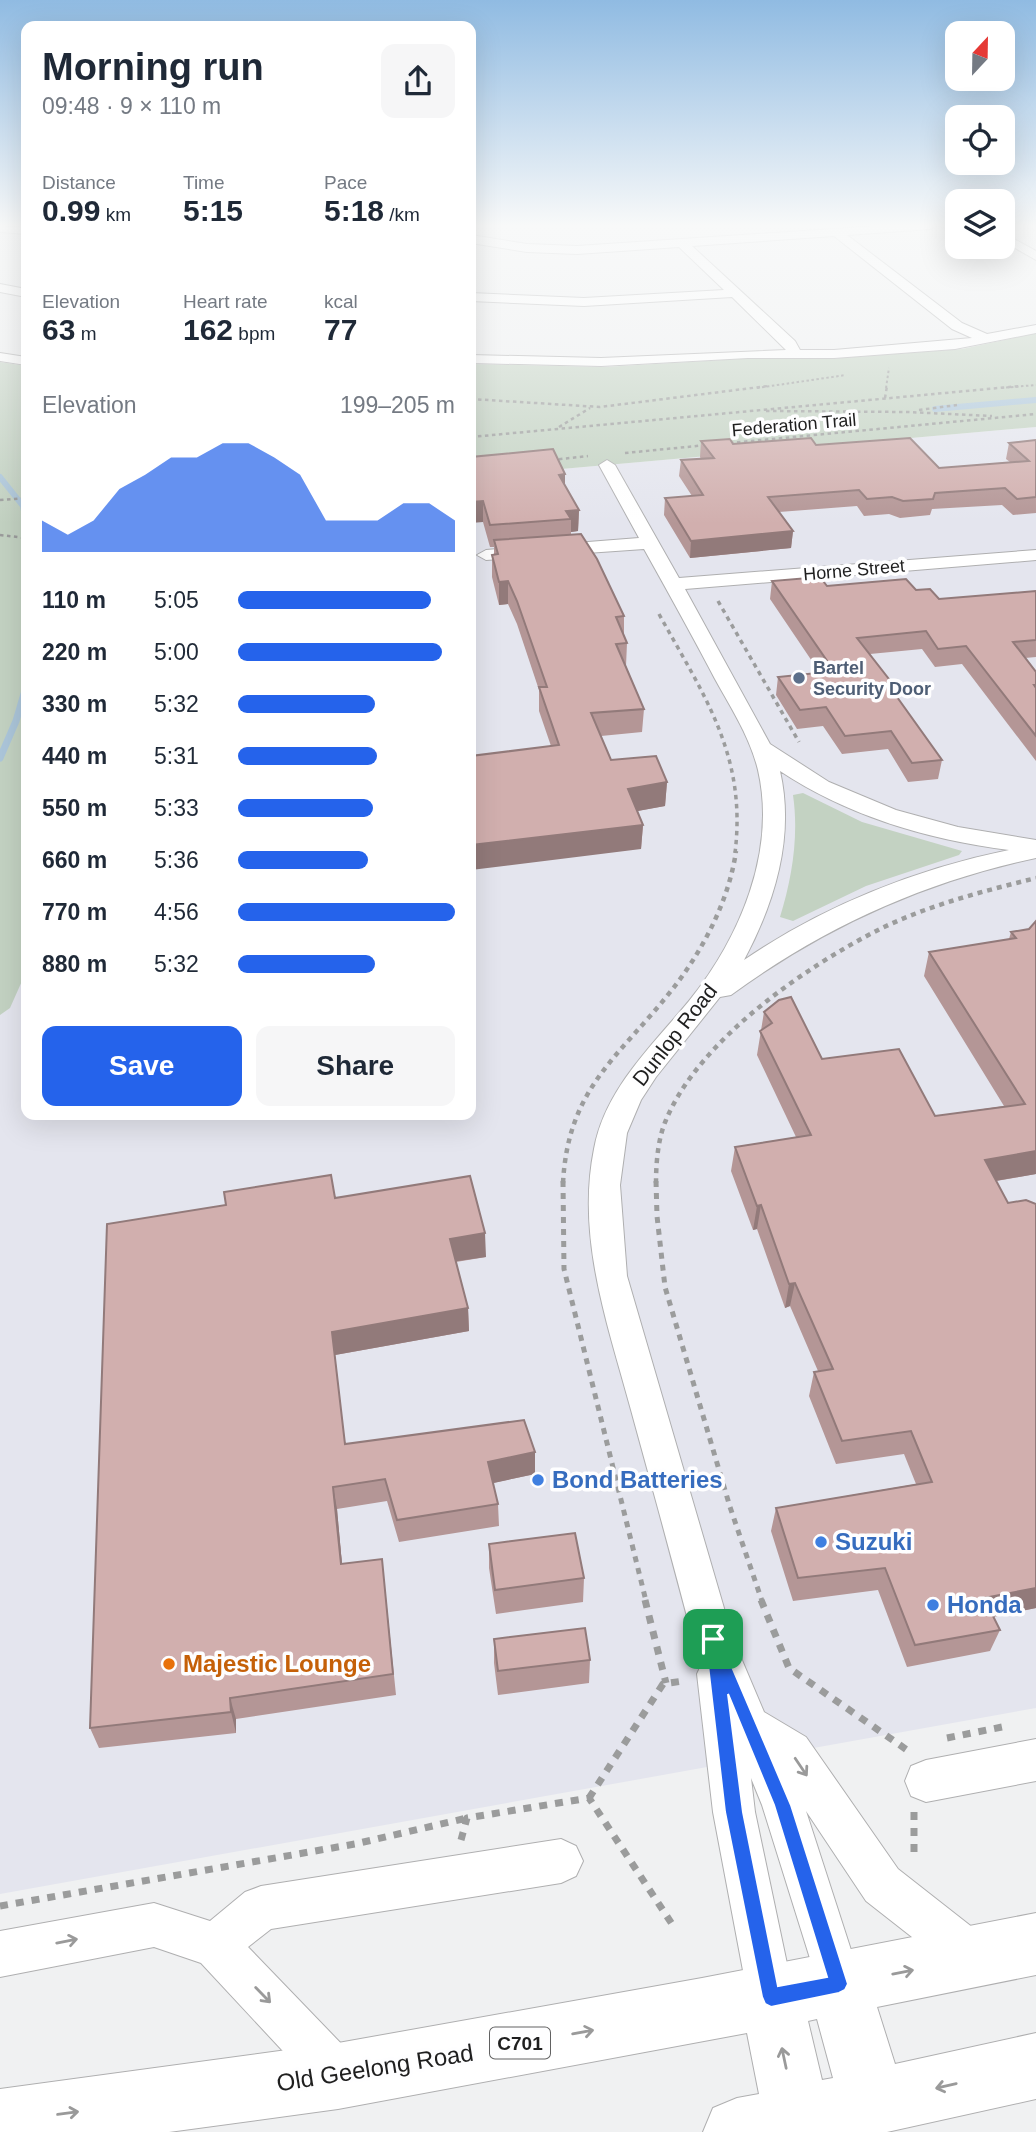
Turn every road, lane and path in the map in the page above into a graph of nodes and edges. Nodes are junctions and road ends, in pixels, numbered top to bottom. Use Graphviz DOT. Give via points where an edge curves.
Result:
graph roads {
  1 [pos="769,325"];
  2 [pos="956,325"];
  3 [pos="1036,329"];
  4 [pos="984,338"];
  5 [pos="796,355"];
  6 [pos="476,359"];
  7 [pos="881,367"];
  8 [pos="850,374"];
  9 [pos="1036,385"];
  10 [pos="885,398"];
  11 [pos="476,399"];
  12 [pos="957,405"];
  13 [pos="591,407"];
  14 [pos="734,411"];
  15 [pos="908,411"];
  16 [pos="1036,414"];
  17 [pos="1008,416"];
  18 [pos="559,428"];
  19 [pos="476,436"];
  20 [pos="724,443"];
  21 [pos="711,445"];
  22 [pos="604,458"];
  23 [pos="546,460"];
  24 [pos="21,498"];
  25 [pos="0,500"];
  26 [pos="0,535"];
  27 [pos="21,537"];
  28 [pos="649,543"];
  29 [pos="486,555"];
  30 [pos="1036,555"];
  31 [pos="673,584"];
  32 [pos="713,593"];
  33 [pos="805,747"];
  34 [pos="762,748"];
  35 [pos="1036,846"];
  36 [pos="1036,851"];
  37 [pos="1036,878"];
  38 [pos="693,1013"];
  39 [pos="715,1658"];
  40 [pos="749,1726"];
  41 [pos="1036,1760"];
  42 [pos="920,1768"];
  43 [pos="589,1798"];
  44 [pos="467,1818"];
  45 [pos="561,1861"];
  46 [pos="0,1906"];
  47 [pos="1036,1944"];
  48 [pos="215,1945"];
  49 [pos="0,1954"];
  50 [pos="974,1958"];
  51 [pos="839,1984"];
  52 [pos="771,1997"];
  53 [pos="1029,2072"];
  54 [pos="338,2076"];
  55 [pos="877,2117"];
  56 [pos="0,2122"];
  57 [pos="779,2128"];
  1 -- 5 [label="street"];
  2 -- 4 [label="street"];
  3 -- 4 [label="street"];
  4 -- 5 [label="street" via="913,348"];
  5 -- 6 [label="street" via="591,362"];
  7 -- 10 [label="path" via="891,366"];
  8 -- 13 [label="path" via="690,398"];
  9 -- 10 [label="path"];
  10 -- 14 [label="path"];
  11 -- 13 [label="path"];
  12 -- 15 [label="path"];
  13 -- 18 [label="path"];
  14 -- 15 [label="path"];
  14 -- 18 [label="path"];
  15 -- 17 [label="path"];
  16 -- 17 [label="path, Federation Trail"];
  17 -- 20 [label="path, Federation Trail"];
  18 -- 19 [label="path"];
  21 -- 22 [label="path, Federation Trail"];
  22 -- 23 [label="path, Federation Trail"];
  22 -- 28 [label="street, Dunlop Road"];
  24 -- 25 [label="path"];
  26 -- 27 [label="path"];
  28 -- 29 [label="street"];
  28 -- 31 [label="street, Dunlop Road"];
  30 -- 31 [label="street, Horne Street"];
  31 -- 34 [label="street, Dunlop Road"];
  32 -- 33 [label="path" via="796,740"];
  34 -- 35 [label="street" via="790,770 868,807 939,829"];
  34 -- 38 [label="street, Dunlop Road" via="771,779 773,821 766,885 738,950"];
  36 -- 38 [label="street" via="948,873 856,908 762,958"];
  37 -- 42 [label="path" via="972,894 881,929 835,954 756,1009 688,1082 665,1122 656,1165 665,1287 769,1623 789,1668"];
  38 -- 39 [label="street, Dunlop Road" via="638,1081 612,1134 605,1235 629,1348"];
  39 -- 40 [label="street, Dunlop Road"];
  39 -- 43 [label="path" via="663,1684"];
  39 -- 52 [label="street, Dunlop Road" via="734,1812"];
  40 -- 50 [label="street, one-way" via="791,1752 882,1885"];
  40 -- 51 [label="street, Dunlop Road" via="783,1805"];
  41 -- 42 [label="street"];
  44 -- 46 [label="path" via="355,1844"];
  45 -- 48 [label="street" via="261,1908"];
  47 -- 50 [label="main road, Old Geelong Road / C701"];
  49 -- 48 [label="street, one-way" via="154,1925"];
  48 -- 54 [label="street, one-way"];
  51 -- 50 [label="main road, Old Geelong Road / C701, one-way"];
  51 -- 52 [label="main road, Old Geelong Road / C701"];
  51 -- 55 [label="main road"];
  54 -- 52 [label="main road, Old Geelong Road / C701, one-way"];
  57 -- 52 [label="main road, one-way"];
  53 -- 55 [label="main road, one-way"];
  56 -- 54 [label="main road, Old Geelong Road / C701, one-way"];
  55 -- 57 [label="main road"];
}
